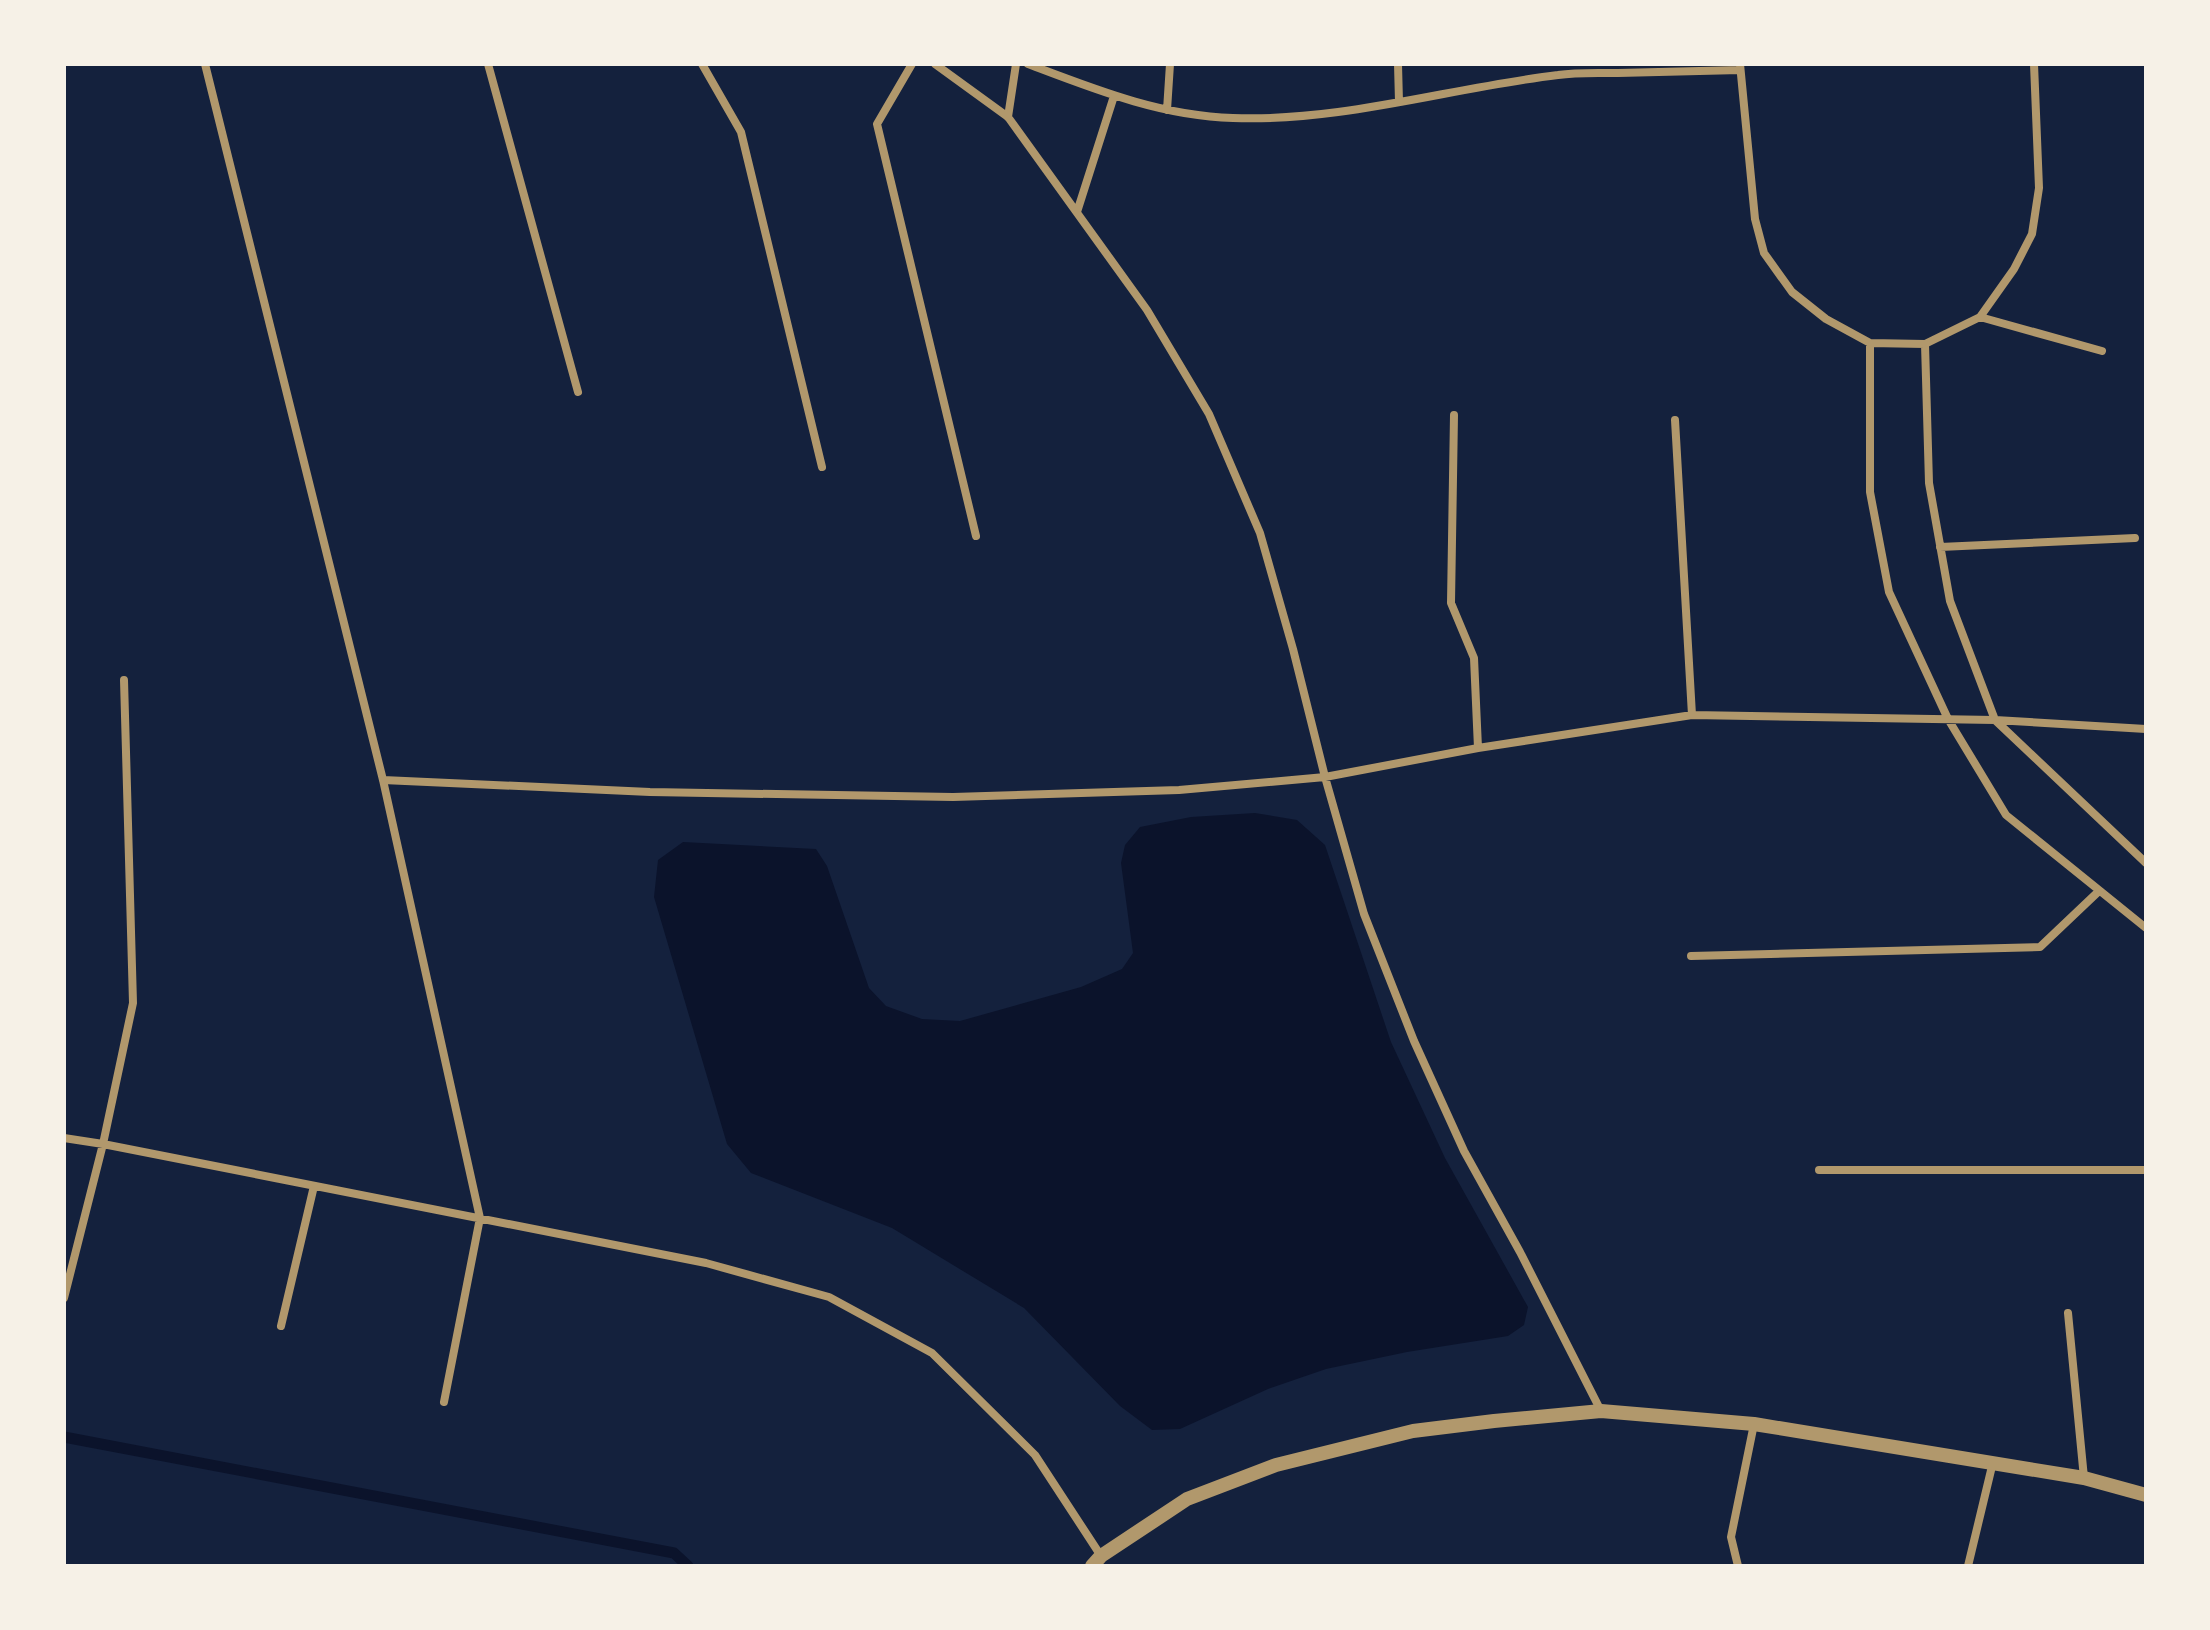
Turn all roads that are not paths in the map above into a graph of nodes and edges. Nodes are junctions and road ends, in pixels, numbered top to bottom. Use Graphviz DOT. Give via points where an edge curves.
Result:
graph roads {
  1 [pos="205,64"];
  2 [pos="488,64"];
  3 [pos="702,64"];
  4 [pos="912,64"];
  5 [pos="935,64"];
  6 [pos="1016,64"];
  7 [pos="1028,64"];
  8 [pos="1170,64"];
  9 [pos="1398,64"];
  10 [pos="2034,64"];
  11 [pos="1740,67"];
  12 [pos="1114,96"];
  13 [pos="1399,102"];
  14 [pos="1167,110"];
  15 [pos="1008,117"];
  16 [pos="1077,212"];
  17 [pos="1980,317"];
  18 [pos="1870,343"];
  19 [pos="1925,344"];
  20 [pos="2102,351"];
  21 [pos="578,392"];
  22 [pos="1454,415"];
  23 [pos="1675,420"];
  24 [pos="822,467"];
  25 [pos="976,536"];
  26 [pos="2135,538"];
  27 [pos="1940,547"];
  28 [pos="124,680"];
  29 [pos="1692,715"];
  30 [pos="1948,719"];
  31 [pos="1995,720"];
  32 [pos="2146,729"];
  33 [pos="1478,748"];
  34 [pos="1325,777"];
  35 [pos="383,780"];
  36 [pos="2146,863"];
  37 [pos="2099,891"];
  38 [pos="2146,928"];
  39 [pos="1691,956"];
  40 [pos="64,1138"];
  41 [pos="103,1144"];
  42 [pos="1819,1170"];
  43 [pos="2146,1170"];
  44 [pos="314,1186"];
  45 [pos="480,1218"];
  46 [pos="64,1298"];
  47 [pos="2068,1313"];
  48 [pos="281,1326"];
  49 [pos="444,1402"];
  50 [pos="1601,1411"];
  51 [pos="1754,1424"];
  52 [pos="1993,1462"];
  53 [pos="2084,1478"];
  54 [pos="2146,1495"];
  55 [pos="1097,1561"];
  56 [pos="1738,1566"];
  57 [pos="1968,1566"];
  1 -- 35 [label="street"];
  2 -- 21 [label="street"];
  3 -- 24 [label="street" via="741,132"];
  4 -- 25 [label="street" via="877,124"];
  5 -- 15 [label="street"];
  6 -- 15 [label="street"];
  7 -- 12 [label="street"];
  8 -- 14 [label="street"];
  9 -- 13 [label="street"];
  10 -- 17 [label="street" via="2039,188 2032,234"];
  11 -- 13 [label="street" via="1561,74"];
  11 -- 18 [label="street" via="1755,219 1764,253 1792,292"];
  12 -- 14 [label="street"];
  12 -- 16 [label="street"];
  13 -- 14 [label="street" via="1291,118"];
  15 -- 16 [label="street"];
  16 -- 34 [label="street" via="1147,310 1209,414 1260,533"];
  17 -- 19 [label="street"];
  17 -- 20 [label="street"];
  18 -- 19 [label="street"];
  18 -- 30 [label="street" via="1870,492 1889,592"];
  19 -- 27 [label="street" via="1929,483"];
  22 -- 33 [label="street" via="1451,603 1474,658"];
  23 -- 29 [label="street"];
  26 -- 27 [label="street"];
  27 -- 31 [label="street" via="1950,601"];
  28 -- 41 [label="street" via="133,1003"];
  29 -- 30 [label="street"];
  29 -- 33 [label="street"];
  30 -- 31 [label="street"];
  30 -- 37 [label="street" via="2006,815"];
  31 -- 32 [label="street"];
  31 -- 36 [label="street"];
  33 -- 34 [label="street"];
  34 -- 35 [label="street" via="1179,790 953,797 650,792"];
  34 -- 50 [label="street" via="1364,914 1414,1041 1464,1151"];
  35 -- 45 [label="street"];
  37 -- 38 [label="street"];
  37 -- 39 [label="street" via="2040,947"];
  40 -- 41 [label="street"];
  41 -- 44 [label="street"];
  41 -- 46 [label="street"];
  42 -- 43 [label="street"];
  44 -- 45 [label="street"];
  44 -- 48 [label="street"];
  45 -- 49 [label="street"];
  45 -- 55 [label="street" via="706,1263 829,1297 932,1353 1035,1455"];
  47 -- 53 [label="street"];
  50 -- 51 [label="street"];
  50 -- 55 [label="street" via="1413,1431 1276,1465 1187,1499"];
  51 -- 52 [label="street"];
  51 -- 56 [label="street" via="1731,1537"];
  52 -- 53 [label="street"];
  52 -- 57 [label="street"];
  53 -- 54 [label="street"];
}
